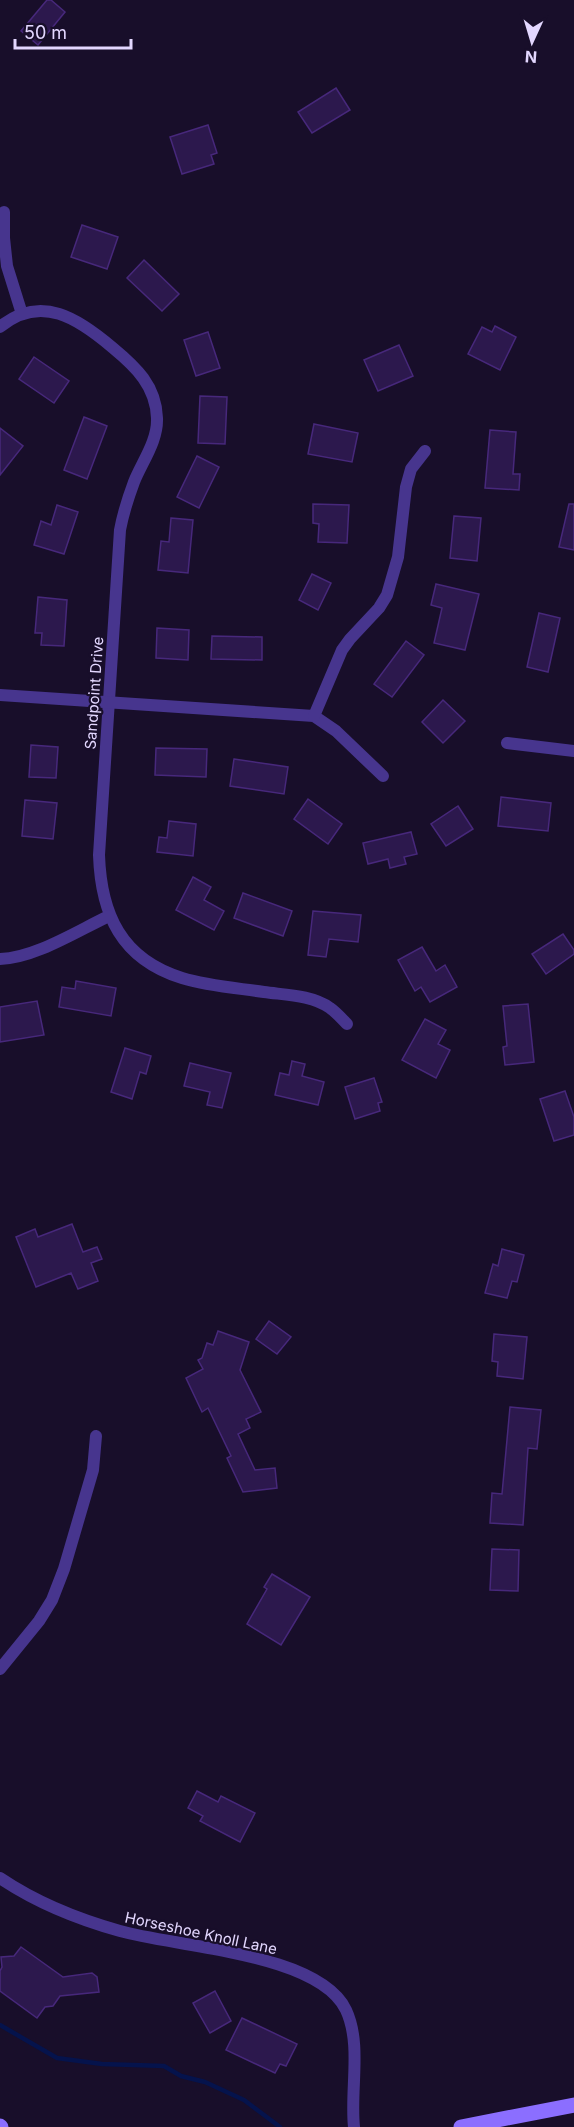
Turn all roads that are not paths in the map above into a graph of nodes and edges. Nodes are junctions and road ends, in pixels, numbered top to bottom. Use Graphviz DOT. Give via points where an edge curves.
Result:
graph roads {
  1 [pos="4,212"];
  2 [pos="22,314"];
  3 [pos="0,327"];
  4 [pos="425,451"];
  5 [pos="0,695"];
  6 [pos="109,702"];
  7 [pos="314,716"];
  8 [pos="507,743"];
  9 [pos="574,751"];
  10 [pos="383,776"];
  11 [pos="109,916"];
  12 [pos="0,959"];
  13 [pos="347,1024"];
  14 [pos="96,1436"];
  15 [pos="0,1669"];
  16 [pos="0,1878"];
  17 [pos="574,2105"];
  18 [pos="354,2127"];
  19 [pos="461,2127"];
  1 -- 2 [label="street" via="7,266"];
  2 -- 3 [label="street, Sandpoint Drive"];
  2 -- 6 [label="street, Sandpoint Drive" via="51,312 79,321 137,368 156,405 156,433 127,501 120,530"];
  4 -- 7 [label="street" via="411,469 398,557 387,595 342,650"];
  5 -- 6 [label="street"];
  6 -- 7 [label="street"];
  6 -- 11 [label="street, Sandpoint Drive" via="99,855 101,886"];
  7 -- 10 [label="street" via="336,731"];
  8 -- 9 [label="street"];
  11 -- 12 [label="street" via="39,949"];
  11 -- 13 [label="street, Sandpoint Drive" via="132,948 162,970 202,982 311,999 331,1008"];
  14 -- 15 [label="street" via="93,1470 52,1600"];
  16 -- 18 [label="street, Horseshoe Knoll Lane" via="23,1894 88,1921 155,1940 266,1960 304,1974 326,1988 345,2008 354,2036"];
  17 -- 19 [label="street"];
}
